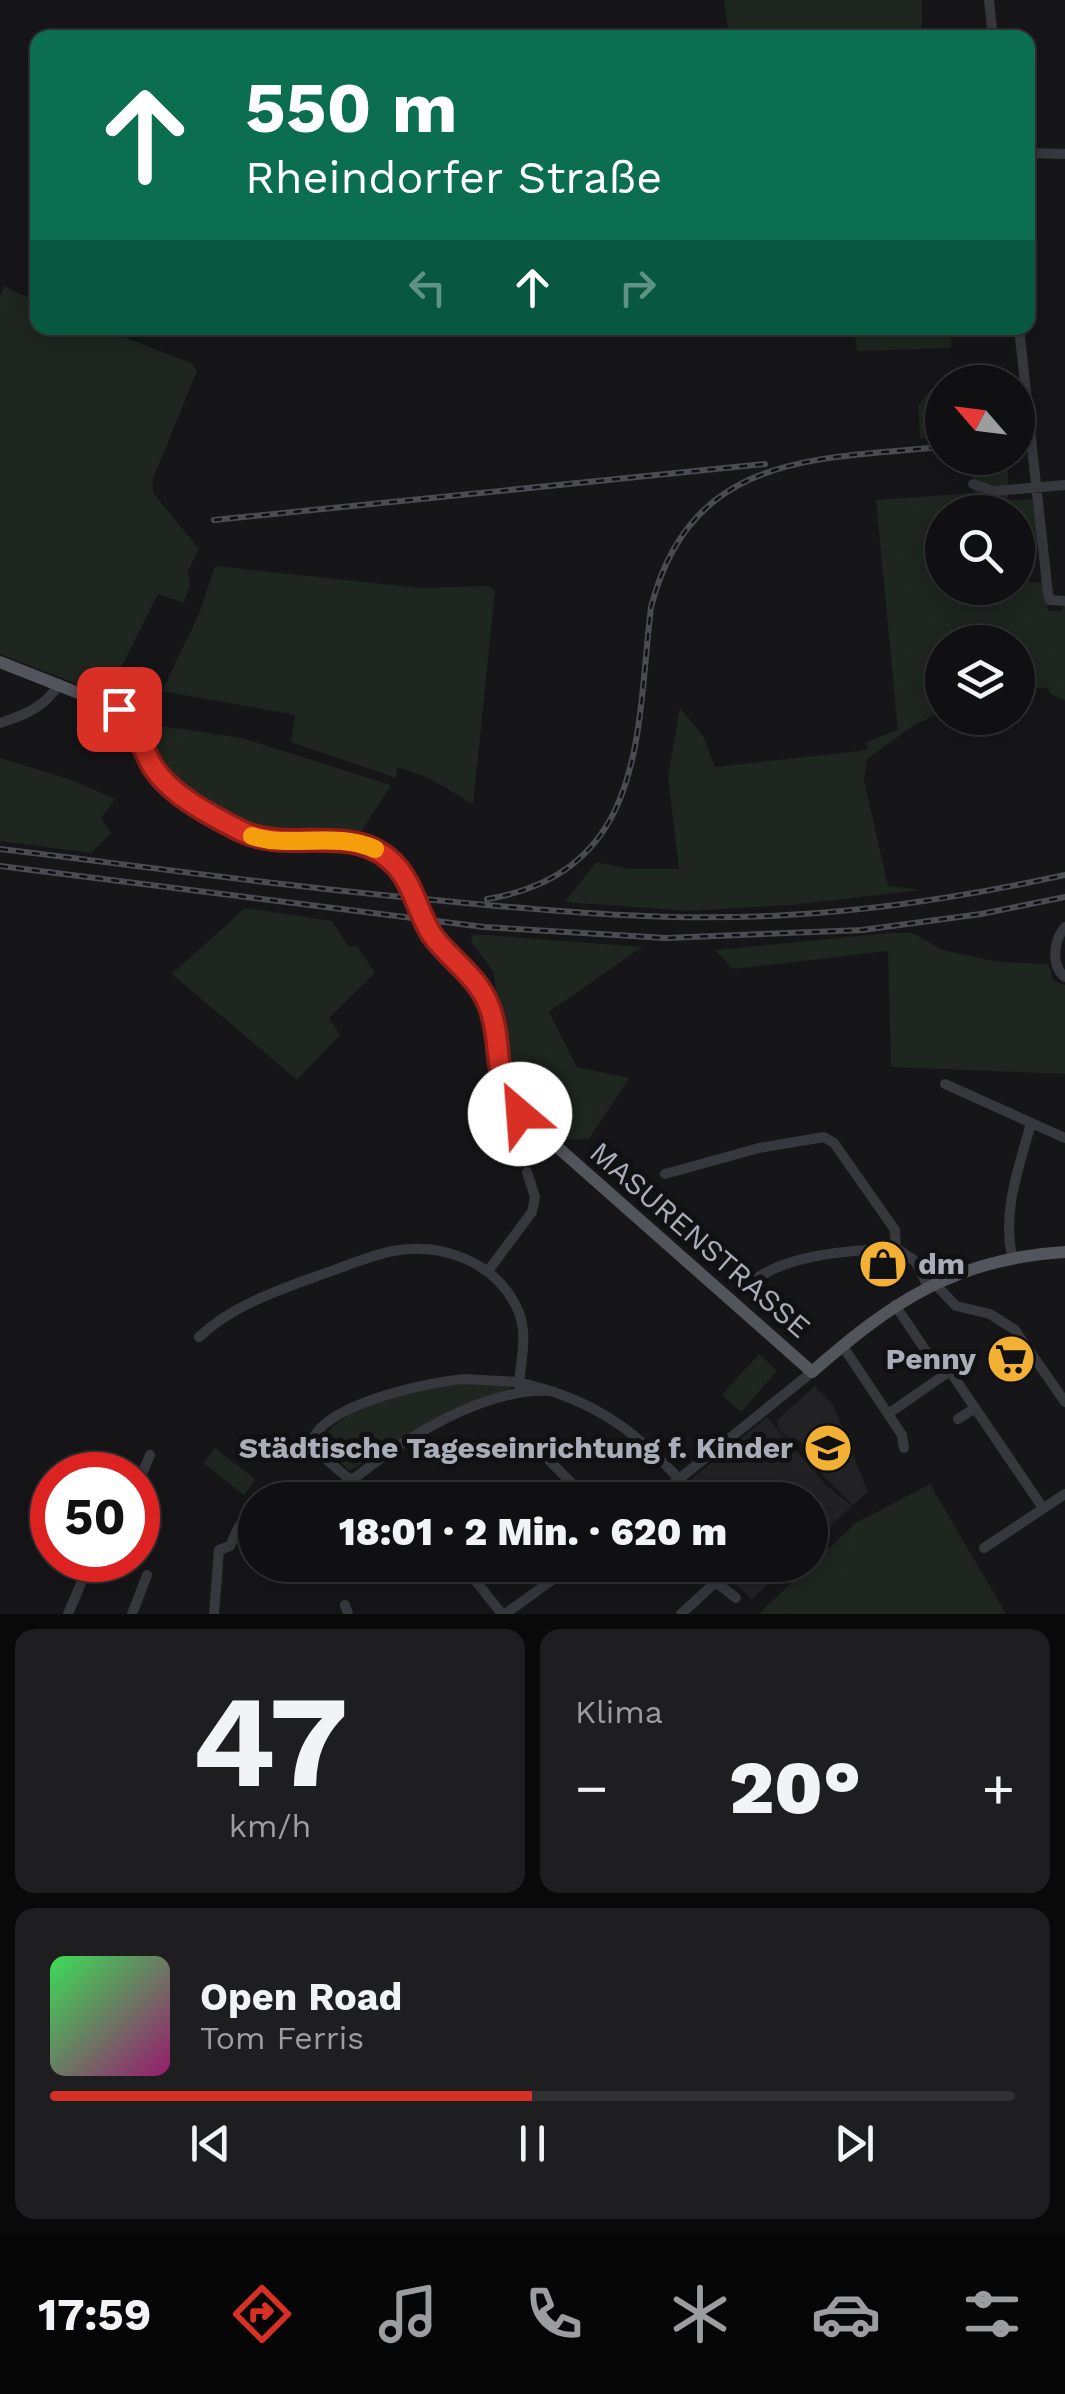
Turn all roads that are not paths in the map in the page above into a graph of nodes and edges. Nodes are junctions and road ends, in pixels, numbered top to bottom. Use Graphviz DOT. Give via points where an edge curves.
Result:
graph roads {
  1 [pos="989,0"];
  2 [pos="991,30"];
  3 [pos="1035,153"];
  4 [pos="1065,154"];
  5 [pos="1020,335"];
  6 [pos="973,484"];
  7 [pos="1065,485"];
  8 [pos="1036,488"];
  9 [pos="1065,601"];
  10 [pos="0,662"];
  11 [pos="59,684"];
  12 [pos="0,724"];
  13 [pos="1065,928"];
  14 [pos="1065,977"];
  15 [pos="944,1084"];
  16 [pos="1030,1123"];
  17 [pos="1065,1138"];
  18 [pos="526,1172"];
  19 [pos="665,1174"];
  20 [pos="896,1248"];
  21 [pos="1065,1252"];
  22 [pos="1012,1256"];
  23 [pos="488,1270"];
  24 [pos="749,1284"];
  25 [pos="931,1285"];
  26 [pos="896,1305"];
  27 [pos="199,1337"];
  28 [pos="842,1345"];
  29 [pos="950,1371"];
  30 [pos="812,1372"];
  31 [pos="519,1388"];
  32 [pos="1065,1402"];
  33 [pos="976,1410"];
  34 [pos="888,1414"];
  35 [pos="958,1419"];
  36 [pos="904,1448"];
  37 [pos="543,1454"];
  38 [pos="678,1479"];
  39 [pos="570,1482"];
  40 [pos="674,1482"];
  41 [pos="1065,1494"];
  42 [pos="1043,1508"];
  43 [pos="238,1528"];
  44 [pos="984,1548"];
  45 [pos="82,1582"];
  46 [pos="144,1582"];
  47 [pos="477,1582"];
  48 [pos="545,1582"];
  49 [pos="716,1582"];
  50 [pos="736,1598"];
  51 [pos="68,1614"];
  52 [pos="132,1614"];
  53 [pos="214,1614"];
  54 [pos="503,1614"];
  55 [pos="681,1614"];
  1 -- 2 [label="street"];
  3 -- 4 [label="street"];
  5 -- 8 [label="street"];
  6 -- 8 [label="street" via="994,491"];
  7 -- 8 [label="street"];
  8 -- 9 [label="street" via="1050,600"];
  10 -- 11 [label="main road"];
  11 -- 12 [label="street" via="30,713"];
  11 -- 30 [label="main road, MASURENSTRASSE" via="127,716 156,772 184,797 253,836 348,840 391,861 430,932 483,992 501,1080 520,1114"];
  13 -- 14 [label="street" via="1056,942 1056,963"];
  15 -- 16 [label="street"];
  16 -- 17 [label="street"];
  16 -- 22 [label="street" via="1008,1209"];
  18 -- 23 [label="street" via="535,1197 532,1212"];
  19 -- 20 [label="street" via="824,1136 895,1230"];
  20 -- 24 [label="street" via="801,1262"];
  20 -- 25 [label="street" via="916,1261"];
  21 -- 22 [label="main road"];
  22 -- 25 [label="main road"];
  23 -- 27 [label="street" via="431,1250 387,1252 244,1305"];
  23 -- 31 [label="street" via="522,1320"];
  25 -- 26 [label="main road"];
  25 -- 32 [label="street" via="956,1306 990,1314 1015,1330"];
  26 -- 28 [label="main road"];
  26 -- 29 [label="street" via="936,1366 943,1361"];
  28 -- 30 [label="main road"];
  28 -- 34 [label="street"];
  29 -- 33 [label="street"];
  29 -- 34 [label="street"];
  30 -- 38 [label="street"];
  31 -- 31 [label="street" via="464,1379 396,1390 334,1419 311,1446 348,1479 428,1428"];
  31 -- 38 [label="street" via="551,1391 619,1422"];
  33 -- 35 [label="street"];
  33 -- 42 [label="street"];
  34 -- 36 [label="street"];
  37 -- 39 [label="street"];
  38 -- 40 [label="street"];
  41 -- 42 [label="street"];
  42 -- 44 [label="street"];
  43 -- 53 [label="street" via="230,1546 219,1550"];
  45 -- 51 [label="street"];
  46 -- 52 [label="street"];
  47 -- 54 [label="street"];
  48 -- 54 [label="street"];
  49 -- 50 [label="street"];
  49 -- 55 [label="street"];
}
